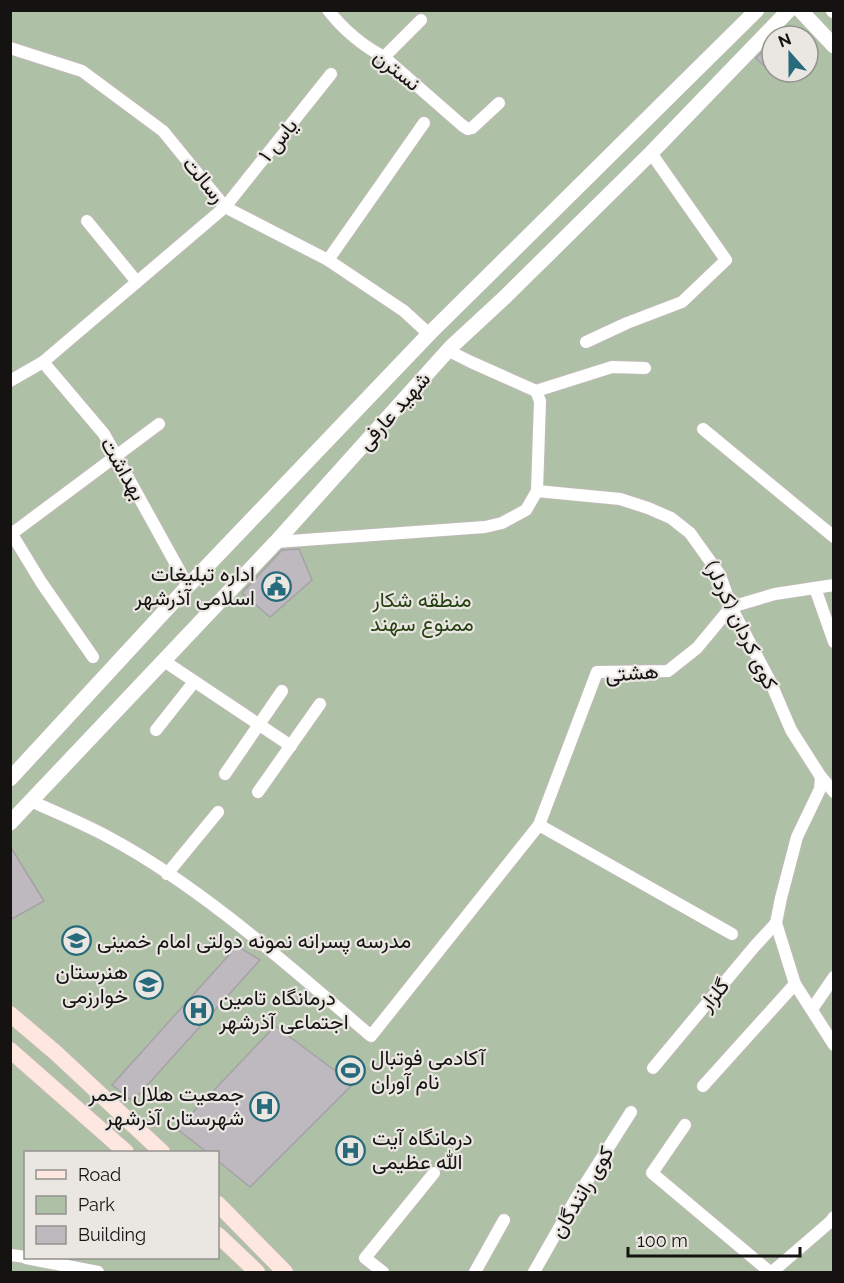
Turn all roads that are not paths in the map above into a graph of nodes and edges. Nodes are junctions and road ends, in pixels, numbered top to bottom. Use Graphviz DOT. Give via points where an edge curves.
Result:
graph roads {
  1 [pos="328,10"];
  2 [pos="757,10"];
  3 [pos="789,10"];
  4 [pos="807,14"];
  5 [pos="421,20"];
  6 [pos="834,46"];
  7 [pos="10,48"];
  8 [pos="384,57"];
  9 [pos="331,74"];
  10 [pos="499,103"];
  11 [pos="424,123"];
  12 [pos="651,153"];
  13 [pos="225,207"];
  14 [pos="87,221"];
  15 [pos="328,260"];
  16 [pos="137,282"];
  17 [pos="430,334"];
  18 [pos="586,342"];
  19 [pos="448,351"];
  20 [pos="43,362"];
  21 [pos="645,368"];
  22 [pos="10,381"];
  23 [pos="536,390"];
  24 [pos="159,424"];
  25 [pos="703,429"];
  26 [pos="116,456"];
  27 [pos="537,491"];
  28 [pos="11,533"];
  29 [pos="834,537"];
  30 [pos="276,542"];
  31 [pos="834,585"];
  32 [pos="188,586"];
  33 [pos="815,588"];
  34 [pos="731,607"];
  35 [pos="834,642"];
  36 [pos="93,657"];
  37 [pos="164,661"];
  38 [pos="194,682"];
  39 [pos="282,691"];
  40 [pos="320,704"];
  41 [pos="260,725"];
  42 [pos="156,730"];
  43 [pos="291,746"];
  44 [pos="225,774"];
  45 [pos="821,777"];
  46 [pos="10,779"];
  47 [pos="258,792"];
  48 [pos="834,792"];
  49 [pos="32,801"];
  50 [pos="218,812"];
  51 [pos="10,823"];
  52 [pos="539,825"];
  53 [pos="167,874"];
  54 [pos="776,923"];
  55 [pos="732,934"];
  56 [pos="834,977"];
  57 [pos="795,984"];
  58 [pos="812,1009"];
  59 [pos="10,1014"];
  60 [pos="834,1045"];
  61 [pos="10,1050"];
  62 [pos="653,1068"];
  63 [pos="703,1086"];
  64 [pos="631,1112"];
  65 [pos="685,1125"];
  66 [pos="125,1151"];
  67 [pos="161,1151"];
  68 [pos="434,1173"];
  69 [pos="219,1205"];
  70 [pos="834,1217"];
  71 [pos="504,1220"];
  72 [pos="219,1236"];
  73 [pos="36,1259"];
  74 [pos="98,1272"];
  75 [pos="257,1272"];
  76 [pos="285,1272"];
  77 [pos="382,1272"];
  78 [pos="475,1272"];
  79 [pos="534,1272"];
  80 [pos="771,1272"];
  1 -- 8 [label="street, نسترن" via="337,22"];
  2 -- 17 [label="street, شهید عارفی"];
  3 -- 12 [label="street, شهید عارفی"];
  4 -- 6 [label="street"];
  5 -- 8 [label="street"];
  7 -- 13 [label="street, رسالت" via="82,71 156,125"];
  8 -- 10 [label="street, نسترن" via="468,129"];
  9 -- 13 [label="street, یاس ۱"];
  11 -- 15 [label="street"];
  12 -- 18 [label="street" via="726,260 682,302"];
  12 -- 19 [label="street, شهید عارفی"];
  13 -- 15 [label="street, رسالت"];
  13 -- 16 [label="street, یاس ۱"];
  14 -- 16 [label="street"];
  15 -- 17 [label="street, رسالت" via="404,311"];
  16 -- 20 [label="street, یاس ۱"];
  17 -- 19 [label="street" via="447,333 451,340"];
  17 -- 19 [label="street" via="425,344 429,352 437,356"];
  17 -- 32 [label="street, شهید عارفی"];
  19 -- 23 [label="street"];
  19 -- 30 [label="street, شهید عارفی"];
  20 -- 22 [label="street, یاس ۱"];
  20 -- 26 [label="street, بهداشت" via="104,434"];
  21 -- 23 [label="street" via="612,367"];
  23 -- 27 [label="street" via="540,401"];
  24 -- 26 [label="street"];
  25 -- 29 [label="street"];
  26 -- 28 [label="street"];
  26 -- 32 [label="street, بهداشت"];
  27 -- 30 [label="street" via="526,510 485,527"];
  27 -- 34 [label="street, کوی کردان (کردلر)" via="620,499 671,518 690,533 706,554 720,575"];
  28 -- 36 [label="street"];
  30 -- 37 [label="street, شهید عارفی"];
  31 -- 33 [label="street"];
  32 -- 46 [label="street, شهید عارفی"];
  33 -- 34 [label="street"];
  33 -- 35 [label="street"];
  34 -- 45 [label="street, کوی کردان (کردلر)" via="791,730"];
  34 -- 52 [label="street, هشتی" via="697,648 668,671 597,672"];
  37 -- 38 [label="street"];
  37 -- 49 [label="street, شهید عارفی"];
  38 -- 41 [label="street"];
  38 -- 42 [label="street"];
  39 -- 41 [label="street"];
  40 -- 43 [label="street"];
  41 -- 43 [label="street"];
  41 -- 44 [label="street"];
  43 -- 47 [label="street"];
  45 -- 48 [label="street, کوی کردان (کردلر)"];
  45 -- 54 [label="street" via="820,789 796,837"];
  49 -- 51 [label="street, شهید عارفی"];
  49 -- 53 [label="street" via="110,838"];
  50 -- 53 [label="street"];
  52 -- 53 [label="street" via="371,1036 289,966"];
  52 -- 55 [label="street"];
  54 -- 57 [label="street"];
  54 -- 62 [label="street, گلزار"];
  56 -- 58 [label="street"];
  57 -- 58 [label="street"];
  57 -- 63 [label="street"];
  58 -- 60 [label="street"];
  59 -- 67 [label="main road"];
  61 -- 66 [label="main road"];
  64 -- 79 [label="street, کوی رانندگان"];
  65 -- 80 [label="street" via="652,1173"];
  68 -- 77 [label="street" via="365,1258"];
  69 -- 76 [label="main road"];
  70 -- 80 [label="street"];
  71 -- 78 [label="street"];
  72 -- 75 [label="main road"];
  73 -- 74 [label="street"];
}
